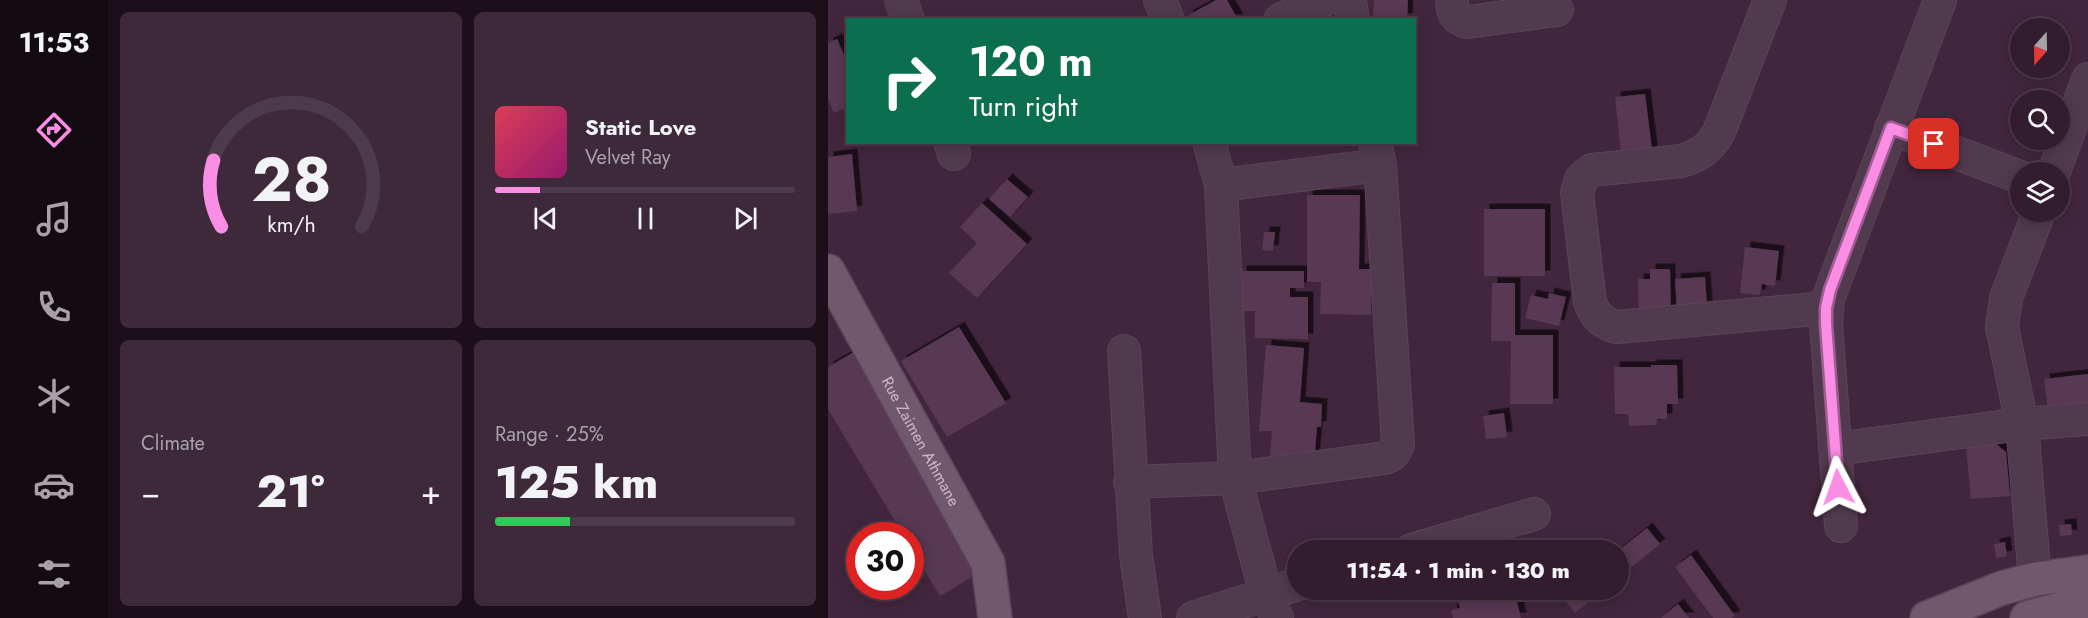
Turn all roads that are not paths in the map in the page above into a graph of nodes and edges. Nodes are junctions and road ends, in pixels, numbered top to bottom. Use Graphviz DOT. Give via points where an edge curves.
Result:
graph roads {
  1 [pos="901,0"];
  2 [pos="1160,0"];
  3 [pos="1324,0"];
  4 [pos="1350,0"];
  5 [pos="1452,0"];
  6 [pos="1770,0"];
  7 [pos="1940,0"];
  8 [pos="1557,10"];
  9 [pos="907,18"];
  10 [pos="1167,18"];
  11 [pos="1284,18"];
  12 [pos="1353,18"];
  13 [pos="2088,79"];
  14 [pos="1891,128"];
  15 [pos="1210,144"];
  16 [pos="1377,154"];
  17 [pos="2058,162"];
  18 [pos="2010,173"];
  19 [pos="1221,185"];
  20 [pos="2035,222"];
  21 [pos="828,271"];
  22 [pos="1826,308"];
  23 [pos="1124,351"];
  24 [pos="2088,419"];
  25 [pos="2022,424"];
  26 [pos="1835,449"];
  27 [pos="1235,478"];
  28 [pos="1130,482"];
  29 [pos="1534,514"];
  30 [pos="1841,526"];
  31 [pos="1445,540"];
  32 [pos="2088,572"];
  33 [pos="2035,579"];
  34 [pos="1287,593"];
  35 [pos="2088,605"];
  36 [pos="1272,606"];
  37 [pos="995,618"];
  38 [pos="1145,618"];
  39 [pos="1193,618"];
  40 [pos="1927,618"];
  41 [pos="2027,618"];
  1 -- 9 [label="street"];
  2 -- 10 [label="street"];
  3 -- 11 [label="street"];
  4 -- 12 [label="street"];
  5 -- 8 [label="street" via="1454,14 1467,22"];
  6 -- 22 [label="street" via="1719,132 1708,148 1681,161 1592,170 1581,179 1577,193 1590,302 1599,319 1617,327"];
  7 -- 14 [label="street"];
  13 -- 17 [label="street"];
  14 -- 18 [label="street"];
  14 -- 22 [label="street"];
  15 -- 19 [label="street"];
  16 -- 19 [label="street"];
  16 -- 27 [label="street" via="1398,445 1385,458"];
  19 -- 27 [label="street"];
  20 -- 25 [label="street" via="2006,298 2002,327"];
  21 -- 37 [label="main road, Rue Zaimen Athmane" via="988,563"];
  22 -- 26 [label="street"];
  23 -- 28 [label="street"];
  24 -- 25 [label="street"];
  25 -- 26 [label="street"];
  25 -- 33 [label="street"];
  26 -- 30 [label="street"];
  27 -- 28 [label="street"];
  27 -- 36 [label="street"];
  28 -- 38 [label="street"];
  29 -- 31 [label="street"];
  32 -- 33 [label="main road"];
  33 -- 40 [label="main road"];
  34 -- 36 [label="street"];
  35 -- 41 [label="main road"];
  36 -- 39 [label="street"];
}
